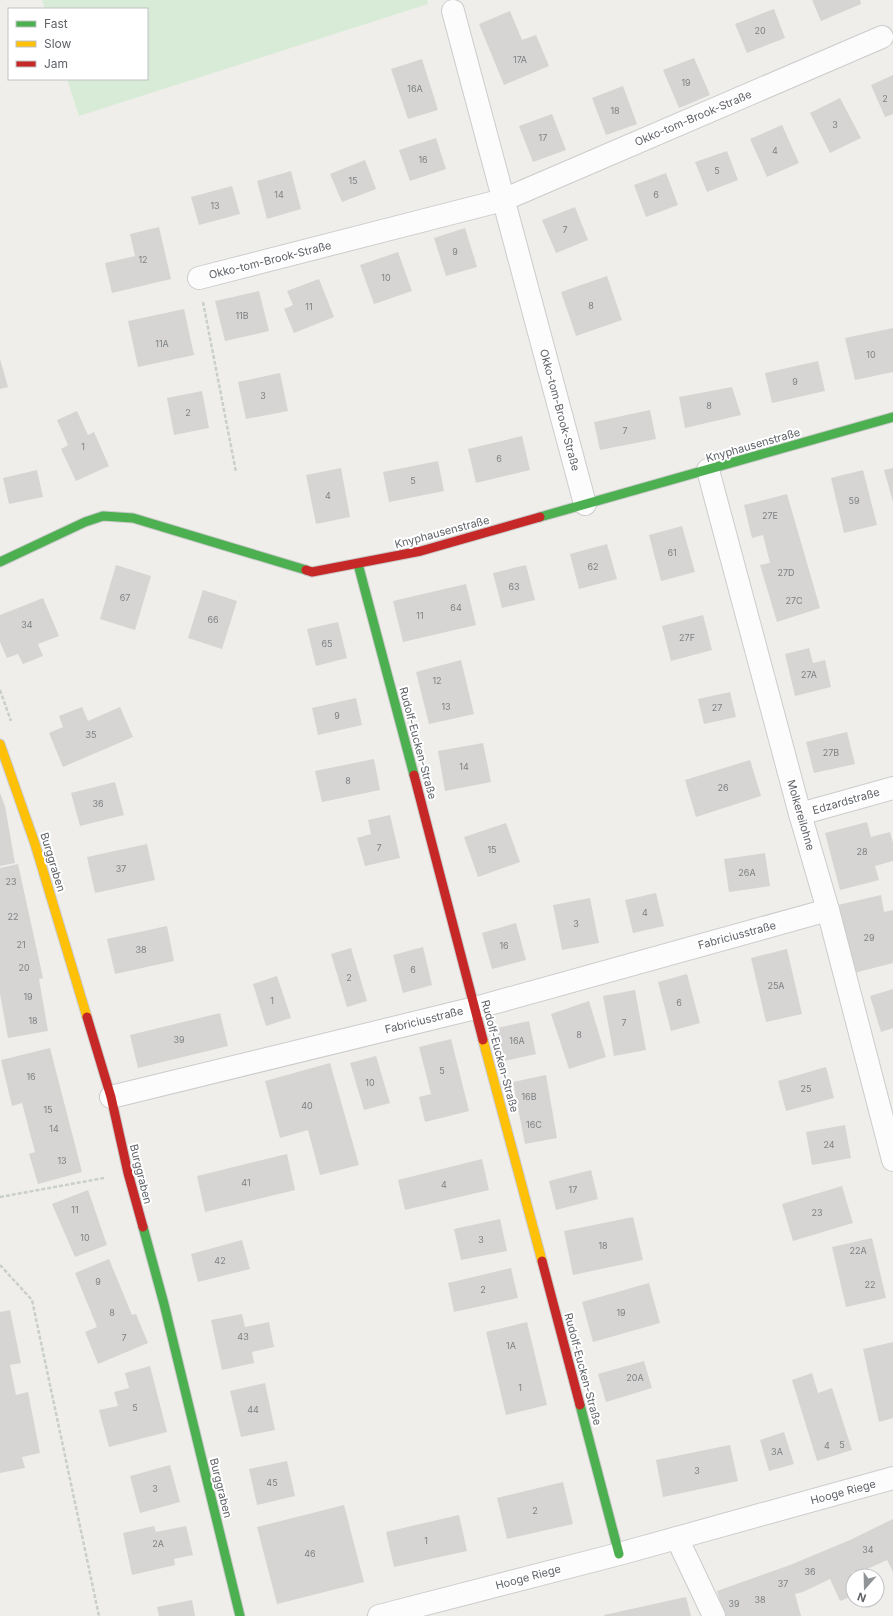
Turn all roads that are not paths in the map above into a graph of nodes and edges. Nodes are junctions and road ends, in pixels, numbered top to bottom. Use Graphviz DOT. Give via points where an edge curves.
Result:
graph roads {
  1 [pos="453,11"];
  2 [pos="882,37"];
  3 [pos="503,200"];
  4 [pos="199,278"];
  5 [pos="893,417"];
  6 [pos="708,470"];
  7 [pos="585,504"];
  8 [pos="0,562"];
  9 [pos="358,564"];
  10 [pos="0,744"];
  11 [pos="893,788"];
  12 [pos="800,814"];
  13 [pos="828,910"];
  14 [pos="475,1008"];
  15 [pos="111,1096"];
  16 [pos="892,1151"];
  17 [pos="893,1478"];
  18 [pos="677,1538"];
  19 [pos="619,1554"];
  20 [pos="240,1616"];
  21 [pos="379,1616"];
  22 [pos="714,1616"];
  1 -- 3 [label="street, Okko-tom-Brook-Straße"];
  2 -- 3 [label="street, Okko-tom-Brook-Straße"];
  3 -- 4 [label="street, Okko-tom-Brook-Straße"];
  3 -- 7 [label="street, Okko-tom-Brook-Straße"];
  5 -- 6 [label="street, Knyphausenstraße"];
  6 -- 7 [label="street, Knyphausenstraße"];
  6 -- 12 [label="street, Molkereilohne"];
  7 -- 9 [label="street, Knyphausenstraße" via="421,551"];
  8 -- 9 [label="street, Knyphausenstraße" via="85,522 103,516 116,516 133,518 312,572"];
  9 -- 14 [label="street, Rudolf-Eucken-Straße"];
  10 -- 15 [label="street, Burggraben" via="35,844"];
  11 -- 12 [label="street, Edzardstraße"];
  12 -- 13 [label="street, Molkereilohne"];
  13 -- 14 [label="street, Fabriciusstraße"];
  13 -- 16 [label="street, Molkereilohne"];
  14 -- 15 [label="street, Fabriciusstraße"];
  14 -- 19 [label="street, Rudolf-Eucken-Straße"];
  15 -- 20 [label="street, Burggraben" via="128,1173 164,1304"];
  17 -- 18 [label="street, Hooge Riege"];
  18 -- 19 [label="street, Hooge Riege"];
  18 -- 22 [label="street"];
  19 -- 21 [label="street, Hooge Riege"];
}
